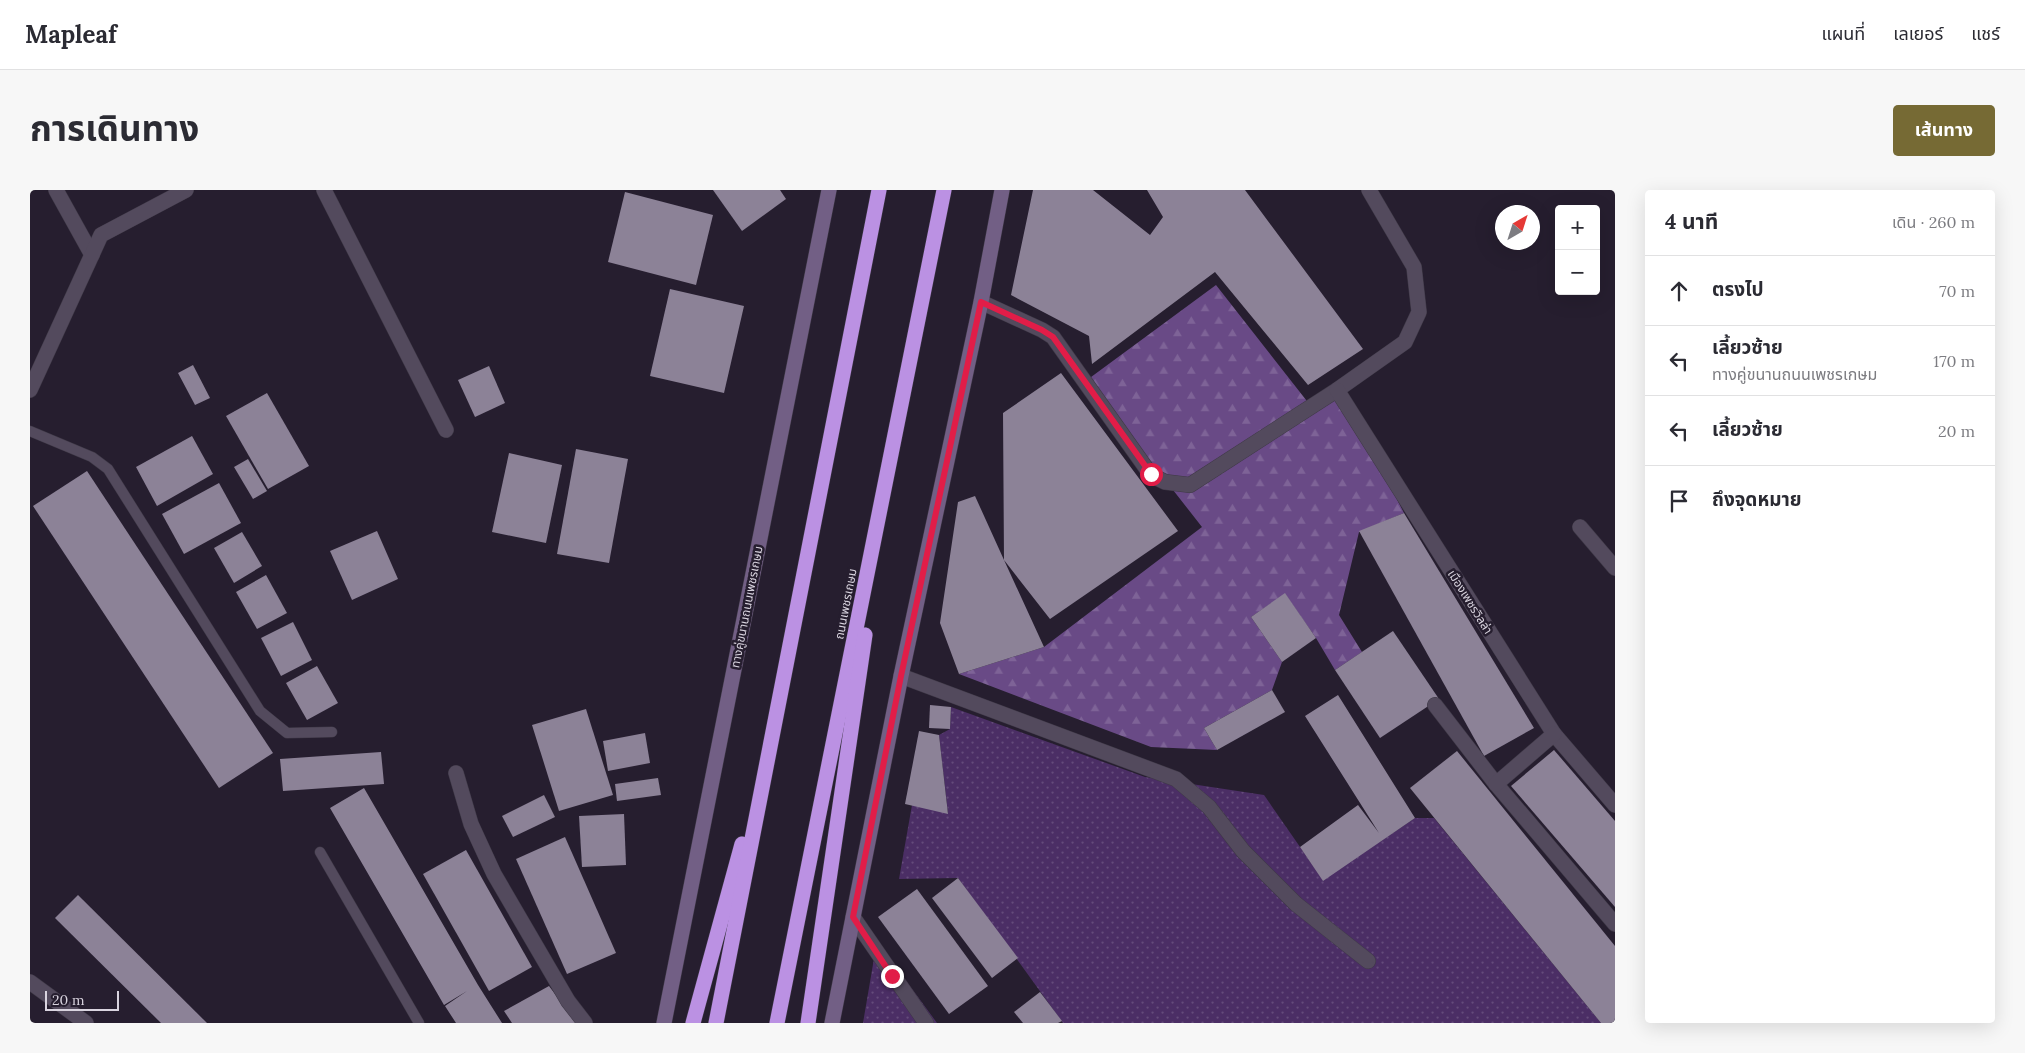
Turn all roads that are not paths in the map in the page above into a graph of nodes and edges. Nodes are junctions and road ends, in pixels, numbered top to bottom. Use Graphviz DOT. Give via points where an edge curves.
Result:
graph roads {
  1 [pos="56,190"];
  2 [pos="186,190"];
  3 [pos="324,190"];
  4 [pos="829,190"];
  5 [pos="879,190"];
  6 [pos="944,190"];
  7 [pos="1002,190"];
  8 [pos="1369,190"];
  9 [pos="92,255"];
  10 [pos="981,302"];
  11 [pos="30,390"];
  12 [pos="1336,390"];
  13 [pos="446,430"];
  14 [pos="30,431"];
  15 [pos="892,455"];
  16 [pos="1580,527"];
  17 [pos="1615,568"];
  18 [pos="901,676"];
  19 [pos="1435,705"];
  20 [pos="774,728"];
  21 [pos="332,732"];
  22 [pos="1554,734"];
  23 [pos="456,773"];
  24 [pos="1496,784"];
  25 [pos="1615,805"];
  26 [pos="320,852"];
  27 [pos="853,917"];
  28 [pos="1615,924"];
  29 [pos="1368,961"];
  30 [pos="30,982"];
  31 [pos="86,1023"];
  32 [pos="419,1023"];
  33 [pos="585,1023"];
  34 [pos="664,1023"];
  35 [pos="693,1023"];
  36 [pos="716,1023"];
  37 [pos="777,1023"];
  38 [pos="808,1023"];
  39 [pos="832,1023"];
  40 [pos="926,1023"];
  1 -- 9 [label="street"];
  2 -- 9 [label="street" via="101,235"];
  3 -- 13 [label="street"];
  4 -- 34 [label="main road, ทางคู่ขนานถนนเพชรเกษม"];
  5 -- 20 [label="highway"];
  6 -- 15 [label="highway, ถนนเพชรเกษม"];
  7 -- 10 [label="main road"];
  8 -- 12 [label="street" via="1414,267 1419,312 1405,342"];
  9 -- 11 [label="street"];
  10 -- 12 [label="street" via="1053,337 1151,474 1165,482 1190,485"];
  10 -- 18 [label="main road"];
  12 -- 22 [label="street, เมืองเพชรวิลล่า"];
  14 -- 21 [label="lane" via="92,457 108,469 265,715 287,733"];
  15 -- 37 [label="highway, ถนนเพชรเกษม"];
  15 -- 38 [label="highway"];
  16 -- 17 [label="street"];
  18 -- 27 [label="main road"];
  18 -- 29 [label="street" via="1176,779 1210,807 1243,852 1296,904"];
  19 -- 24 [label="street"];
  20 -- 35 [label="highway"];
  20 -- 36 [label="highway"];
  22 -- 24 [label="street"];
  22 -- 25 [label="street, เมืองเพชรวิลล่า"];
  23 -- 33 [label="street" via="471,824 494,874 568,1001"];
  24 -- 28 [label="street"];
  26 -- 32 [label="lane"];
  27 -- 39 [label="main road"];
  27 -- 40 [label="street"];
  30 -- 31 [label="street"];
}
